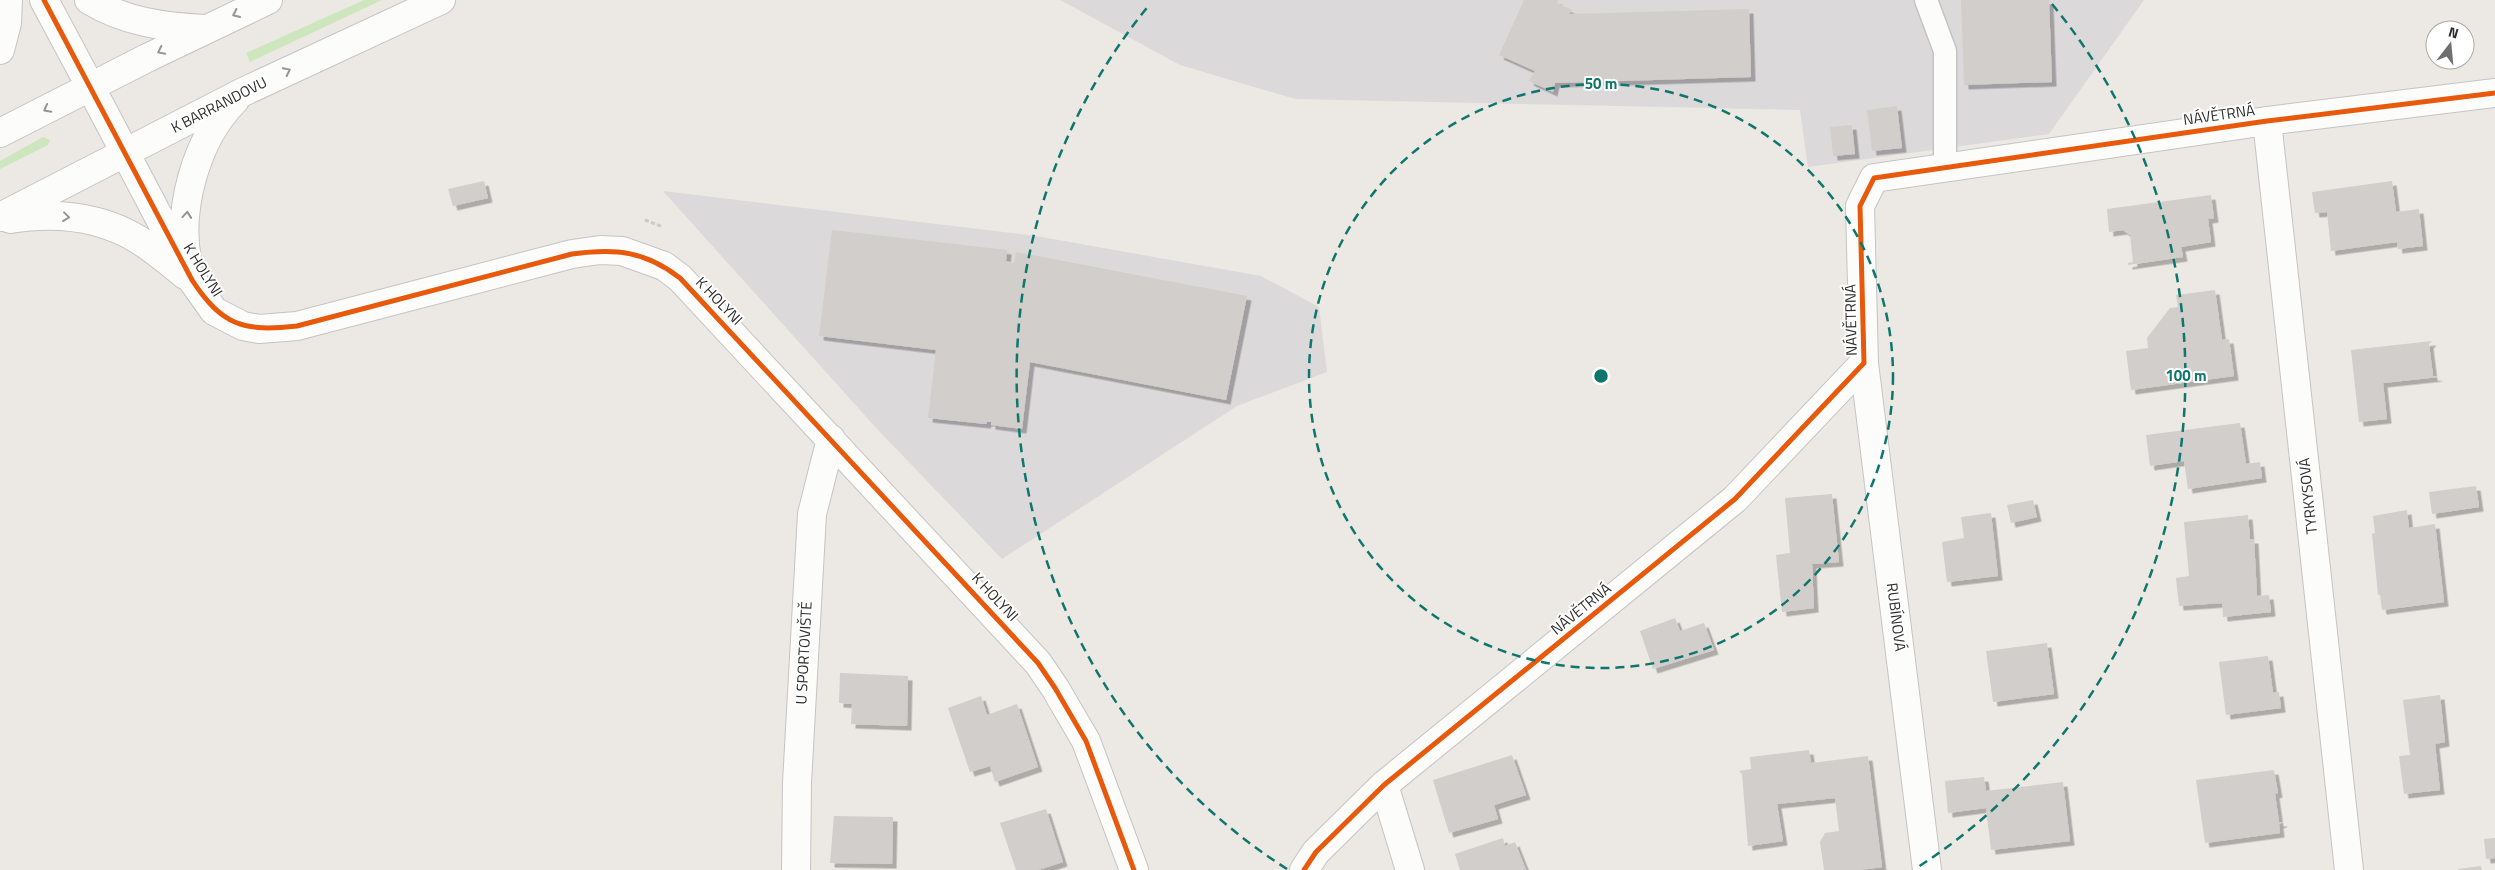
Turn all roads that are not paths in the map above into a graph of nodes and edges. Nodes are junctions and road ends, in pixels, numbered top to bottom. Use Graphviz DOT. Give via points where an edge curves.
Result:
graph roads {
  1 [pos="8,0"];
  2 [pos="44,0"];
  3 [pos="89,0"];
  4 [pos="268,0"];
  5 [pos="441,0"];
  6 [pos="1926,0"];
  7 [pos="205,29"];
  8 [pos="0,50"];
  9 [pos="90,86"];
  10 [pos="243,92"];
  11 [pos="2495,93"];
  12 [pos="2267,121"];
  13 [pos="0,133"];
  14 [pos="124,153"];
  15 [pos="1945,168"];
  16 [pos="0,219"];
  17 [pos="192,280"];
  18 [pos="1864,364"];
  19 [pos="831,439"];
  20 [pos="1384,785"];
  21 [pos="796,870"];
  22 [pos="1134,870"];
  23 [pos="1304,870"];
  24 [pos="1410,870"];
  25 [pos="1927,870"];
  26 [pos="2349,870"];
  1 -- 8 [label="street"];
  2 -- 9 [label="street, K HOLYNI"];
  3 -- 7 [label="street" via="135,20 162,26"];
  4 -- 7 [label="street, one-way"];
  10 -- 5 [label="street, K BARRANDOVU, one-way"];
  6 -- 15 [label="lane" via="1944,51"];
  7 -- 9 [label="street, one-way"];
  9 -- 13 [label="street, one-way"];
  9 -- 14 [label="street, K HOLYNI"];
  10 -- 14 [label="street, K BARRANDOVU"];
  17 -- 10 [label="street, one-way" via="185,232 193,173 216,124"];
  11 -- 12 [label="street, NÁVĚTRNÁ"];
  12 -- 15 [label="street, NÁVĚTRNÁ"];
  12 -- 26 [label="street, TYRKYSOVÁ"];
  14 -- 16 [label="street, K BARRANDOVU"];
  14 -- 17 [label="street, K HOLYNI"];
  15 -- 18 [label="street, NÁVĚTRNÁ" via="1874,178 1860,206"];
  16 -- 17 [label="street, one-way" via="32,215 97,222 140,240"];
  17 -- 19 [label="street, K HOLYNI" via="214,310 227,319 259,329 277,328 298,326 572,254 622,251 664,266 680,278"];
  18 -- 20 [label="street, NÁVĚTRNÁ" via="1735,499"];
  18 -- 25 [label="street, RUBÍNOVÁ"];
  19 -- 21 [label="street, U SPORTOVIŠTĚ" via="812,514 797,783"];
  19 -- 22 [label="street, K HOLYNI" via="1018,640 1056,688 1086,741"];
  20 -- 23 [label="street, NÁVĚTRNÁ" via="1316,852"];
  20 -- 24 [label="street"];
}
